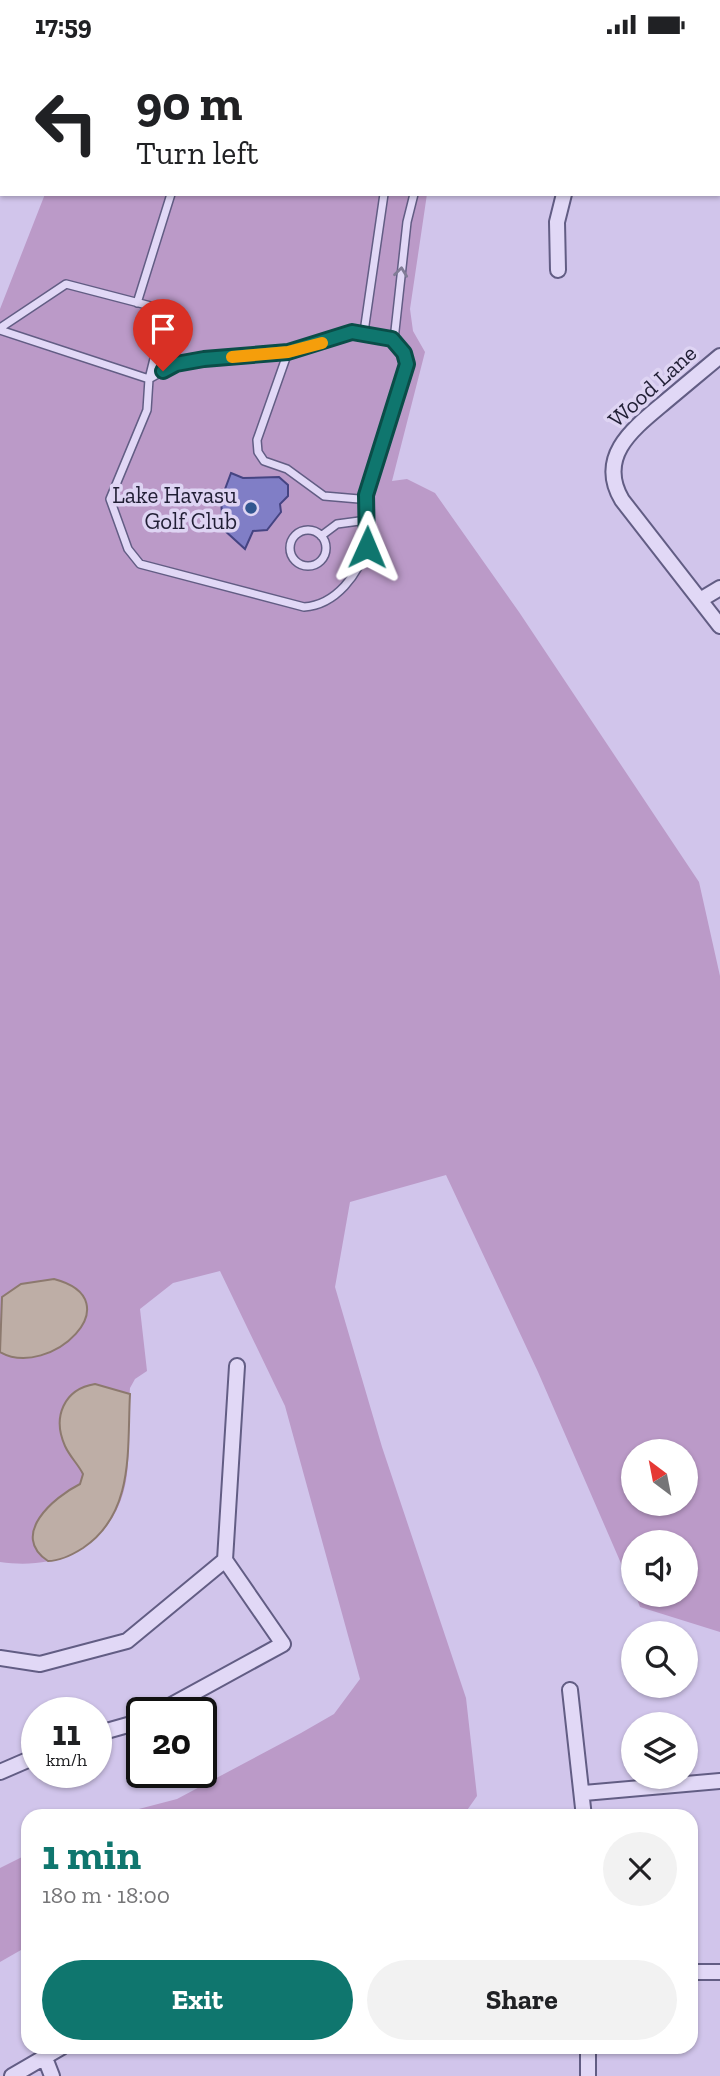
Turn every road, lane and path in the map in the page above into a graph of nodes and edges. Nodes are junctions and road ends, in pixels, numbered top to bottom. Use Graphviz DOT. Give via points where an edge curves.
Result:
graph roads {
  1 [pos="170,196"];
  2 [pos="384,196"];
  3 [pos="414,196"];
  4 [pos="564,196"];
  5 [pos="558,270"];
  6 [pos="137,303"];
  7 [pos="0,329"];
  8 [pos="365,333"];
  9 [pos="394,340"];
  10 [pos="288,352"];
  11 [pos="720,356"];
  12 [pos="149,379"];
  13 [pos="366,495"];
  14 [pos="368,520"];
  15 [pos="321,536"];
  16 [pos="720,588"];
  17 [pos="700,600"];
  18 [pos="720,626"];
  19 [pos="237,1366"];
  20 [pos="225,1560"];
  21 [pos="0,1658"];
  22 [pos="570,1690"];
  23 [pos="186,1697"];
  24 [pos="21,1763"];
  25 [pos="0,1772"];
  26 [pos="720,1781"];
  27 [pos="584,1793"];
  28 [pos="584,1809"];
  29 [pos="698,1972"];
  30 [pos="720,1972"];
  31 [pos="51,2054"];
  32 [pos="588,2054"];
  33 [pos="45,2058"];
  34 [pos="12,2076"];
  35 [pos="52,2076"];
  36 [pos="588,2076"];
  1 -- 6 [label="lane"];
  2 -- 8 [label="lane"];
  9 -- 3 [label="lane, one-way"];
  4 -- 5 [label="street" via="557,222"];
  6 -- 7 [label="lane" via="66,284"];
  6 -- 12 [label="lane" via="166,310"];
  7 -- 12 [label="lane"];
  8 -- 9 [label="lane"];
  8 -- 10 [label="lane" via="352,332"];
  9 -- 13 [label="lane" via="407,365"];
  10 -- 12 [label="lane" via="176,364"];
  10 -- 13 [label="lane" via="258,438 261,458 287,468 324,496 359,499"];
  11 -- 17 [label="street, Wood Lane" via="630,431 613,466 622,500"];
  12 -- 14 [label="lane" via="147,410 110,499 128,549 140,564 313,607 333,598 348,582 367,547"];
  13 -- 14 [label="lane"];
  14 -- 15 [label="lane" via="337,524"];
  15 -- 15 [label="lane" via="309,530 296,534 290,546 294,559 306,565 319,561 325,549"];
  16 -- 17 [label="street"];
  17 -- 18 [label="street, Wood Lane"];
  19 -- 20 [label="street"];
  20 -- 21 [label="street" via="127,1641 40,1664"];
  20 -- 23 [label="street" via="283,1644"];
  22 -- 27 [label="street"];
  24 -- 25 [label="street"];
  26 -- 27 [label="street"];
  27 -- 28 [label="street"];
  29 -- 30 [label="street"];
  31 -- 33 [label="street"];
  32 -- 36 [label="street"];
  33 -- 34 [label="street"];
  33 -- 35 [label="street"];
}
